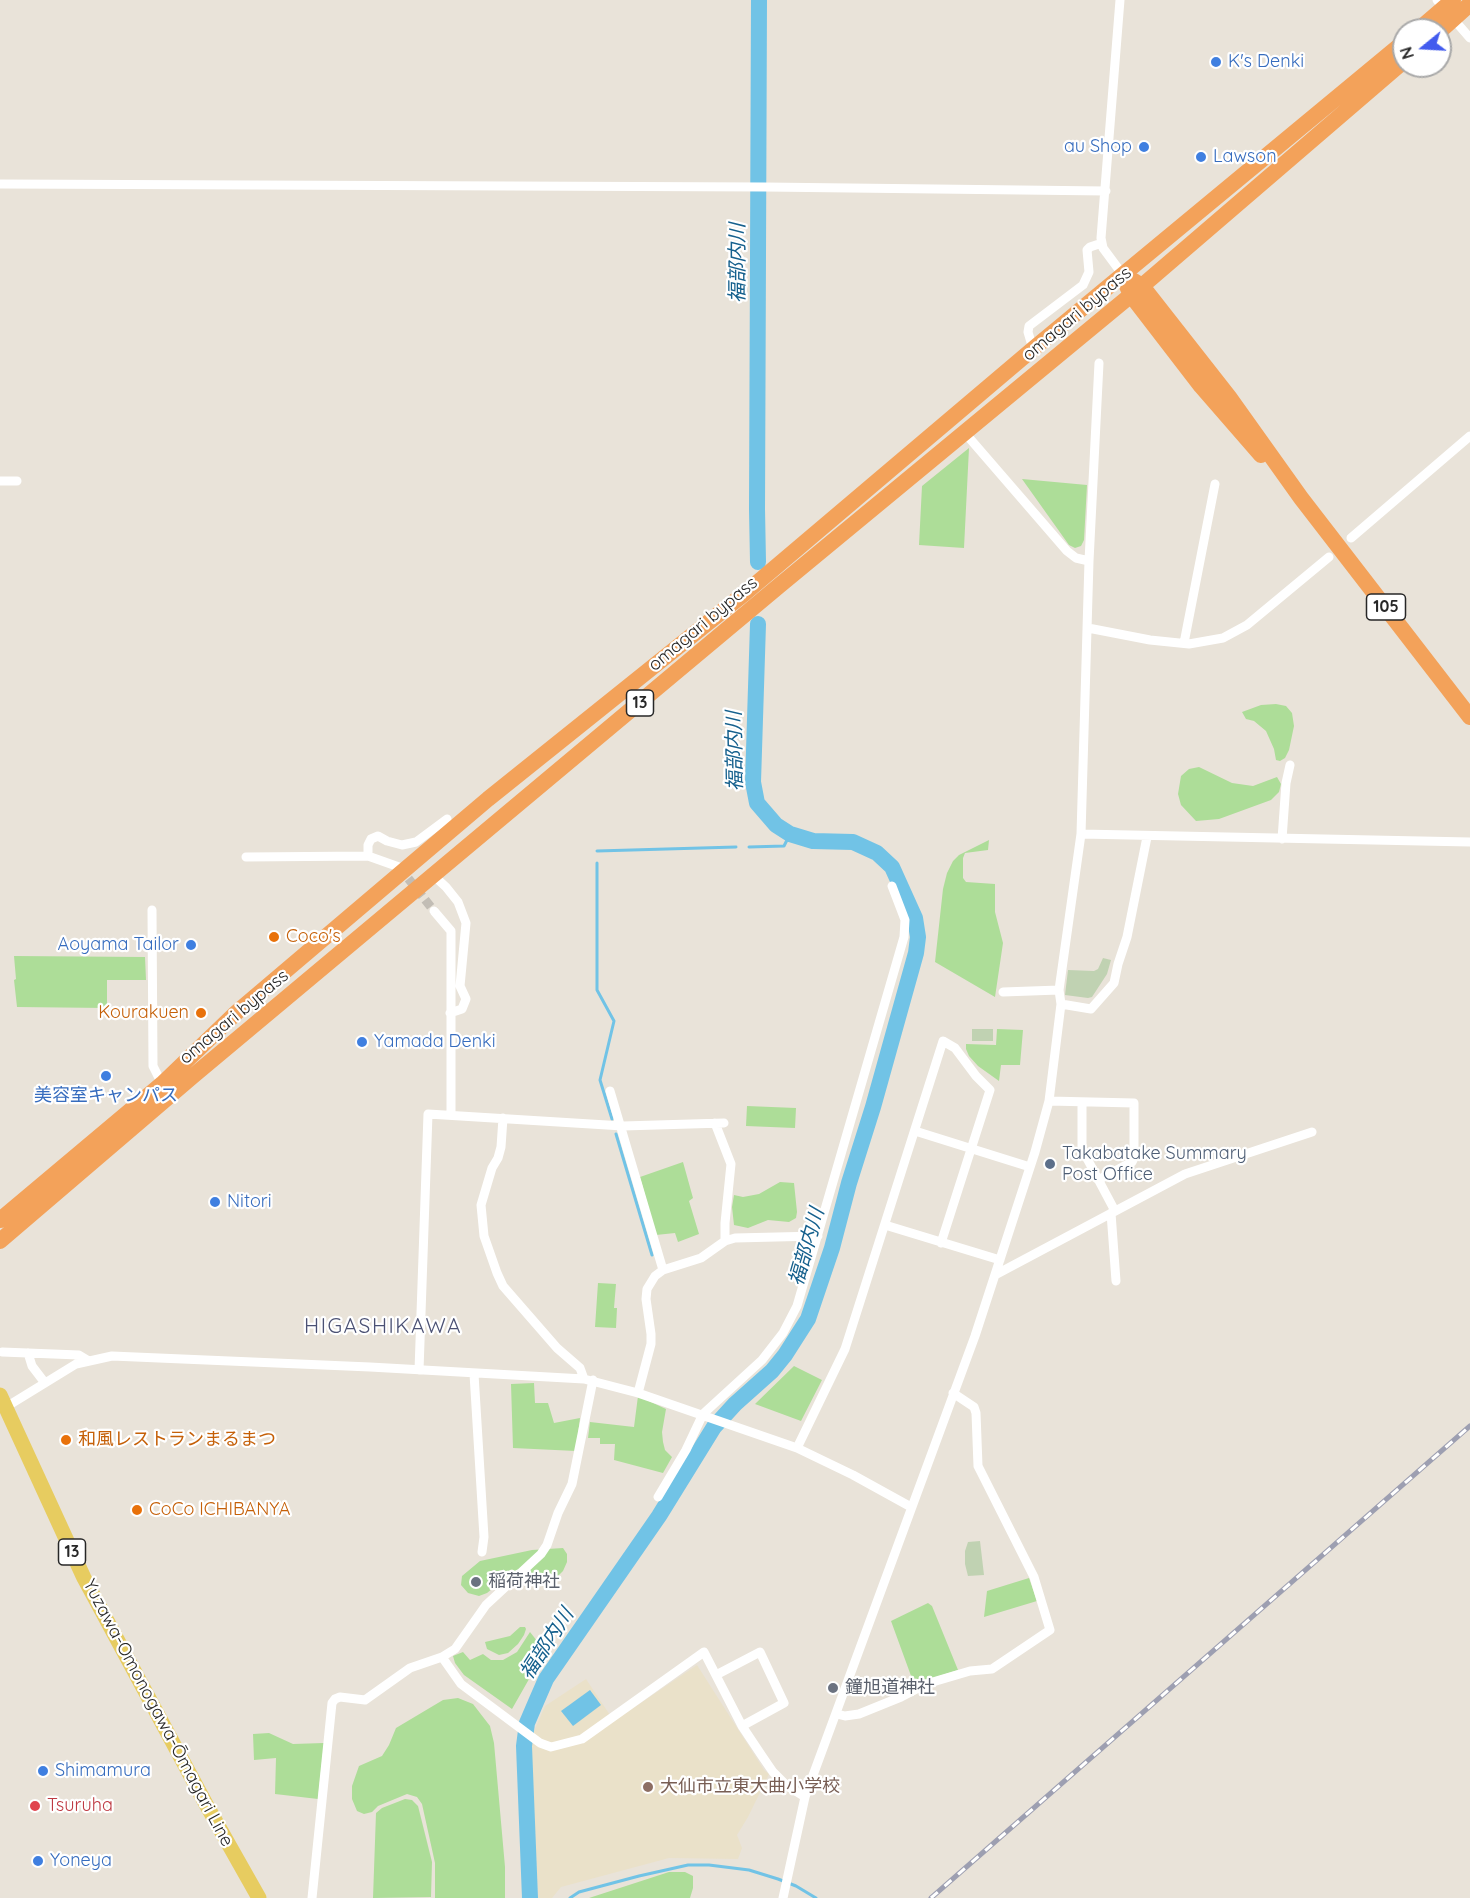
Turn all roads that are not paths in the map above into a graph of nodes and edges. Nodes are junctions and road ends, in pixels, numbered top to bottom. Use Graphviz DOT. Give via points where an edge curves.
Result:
graph roads {
  1 [pos="1120,0"];
  2 [pos="1470,4"];
  3 [pos="1447,7"];
  4 [pos="1433,18"];
  5 [pos="1470,38"];
  6 [pos="1392,52"];
  7 [pos="1392,72"];
  8 [pos="0,184"];
  9 [pos="1106,191"];
  10 [pos="1102,243"];
  11 [pos="1123,275"];
  12 [pos="1136,291"];
  13 [pos="1033,349"];
  14 [pos="1099,363"];
  15 [pos="965,433"];
  16 [pos="1470,436"];
  17 [pos="17,481"];
  18 [pos="0,482"];
  19 [pos="1215,484"];
  20 [pos="1351,538"];
  21 [pos="1329,557"];
  22 [pos="1089,561"];
  23 [pos="1088,628"];
  24 [pos="1184,643"];
  25 [pos="1470,717"];
  26 [pos="1290,765"];
  27 [pos="449,832"];
  28 [pos="1081,834"];
  29 [pos="1147,837"];
  30 [pos="1282,839"];
  31 [pos="1470,842"];
  32 [pos="368,856"];
  33 [pos="246,857"];
  34 [pos="399,867"];
  35 [pos="434,876"];
  36 [pos="892,886"];
  37 [pos="152,910"];
  38 [pos="434,911"];
  39 [pos="1059,990"];
  40 [pos="1003,992"];
  41 [pos="1061,1004"];
  42 [pos="450,1013"];
  43 [pos="162,1084"];
  44 [pos="610,1091"];
  45 [pos="1049,1101"];
  46 [pos="1082,1103"];
  47 [pos="451,1115"];
  48 [pos="503,1118"];
  49 [pos="620,1126"];
  50 [pos="915,1131"];
  51 [pos="1312,1132"];
  52 [pos="971,1148"];
  53 [pos="1030,1167"];
  54 [pos="1098,1180"];
  55 [pos="1113,1212"];
  56 [pos="0,1220"];
  57 [pos="885,1225"];
  58 [pos="818,1236"];
  59 [pos="0,1241"];
  60 [pos="725,1241"];
  61 [pos="941,1243"];
  62 [pos="999,1260"];
  63 [pos="663,1270"];
  64 [pos="995,1275"];
  65 [pos="1116,1281"];
  66 [pos="2,1352"];
  67 [pos="28,1353"];
  68 [pos="89,1361"];
  69 [pos="418,1370"];
  70 [pos="474,1374"];
  71 [pos="588,1380"];
  72 [pos="45,1383"];
  73 [pos="638,1393"];
  74 [pos="953,1394"];
  75 [pos="3,1401"];
  76 [pos="706,1416"];
  77 [pos="797,1448"];
  78 [pos="658,1497"];
  79 [pos="910,1507"];
  80 [pos="482,1552"];
  81 [pos="442,1657"];
  82 [pos="716,1675"];
  83 [pos="837,1713"];
  84 [pos="742,1726"];
  85 [pos="805,1797"];
  86 [pos="259,1898"];
  87 [pos="312,1898"];
  88 [pos="783,1898"];
  1 -- 9 [label="street"];
  2 -- 3 [label="highway"];
  3 -- 4 [label="highway"];
  3 -- 5 [label="street"];
  6 -- 11 [label="highway, omagari bypass / 13"];
  7 -- 12 [label="highway, omagari bypass / 13"];
  8 -- 9 [label="street"];
  9 -- 10 [label="street"];
  10 -- 11 [label="street"];
  10 -- 13 [label="street" via="1087,250 1089,272 1083,285 1029,326"];
  11 -- 12 [label="highway"];
  11 -- 13 [label="highway, omagari bypass / 13"];
  12 -- 15 [label="highway, omagari bypass / 13"];
  12 -- 25 [label="highway, 105" via="1201,386 1301,498"];
  13 -- 27 [label="highway, omagari bypass / 13" via="745,593"];
  14 -- 22 [label="street"];
  15 -- 22 [label="street" via="1067,551"];
  15 -- 35 [label="highway, omagari bypass / 13"];
  16 -- 20 [label="street"];
  17 -- 18 [label="street"];
  19 -- 24 [label="street"];
  21 -- 24 [label="street" via="1247,625 1223,638"];
  22 -- 23 [label="street"];
  23 -- 24 [label="street"];
  23 -- 28 [label="street"];
  26 -- 30 [label="street"];
  27 -- 32 [label="street" via="447,819 416,842 402,844 378,836 371,839"];
  27 -- 43 [label="highway, omagari bypass / 13" via="237,1012"];
  28 -- 29 [label="street"];
  28 -- 39 [label="street"];
  29 -- 30 [label="street"];
  29 -- 41 [label="street" via="1114,983 1091,1009"];
  30 -- 31 [label="street"];
  32 -- 33 [label="street"];
  32 -- 34 [label="street"];
  35 -- 42 [label="street" via="458,902 466,922 460,986 466,999 462,1009"];
  35 -- 59 [label="highway, omagari bypass / 13"];
  36 -- 58 [label="street" via="905,920 904,937"];
  37 -- 43 [label="street" via="153,1066"];
  38 -- 42 [label="street" via="451,932"];
  39 -- 40 [label="street"];
  39 -- 41 [label="street"];
  41 -- 45 [label="street"];
  42 -- 47 [label="street"];
  43 -- 56 [label="highway, omagari bypass / 13"];
  44 -- 49 [label="street"];
  45 -- 46 [label="street"];
  45 -- 53 [label="street"];
  46 -- 54 [label="street" via="1082,1149"];
  46 -- 54 [label="street" via="1134,1103 1134,1158"];
  47 -- 48 [label="street"];
  47 -- 69 [label="street" via="428,1114"];
  48 -- 49 [label="street"];
  48 -- 71 [label="street" via="501,1147 481,1205 484,1236 496,1273 503,1286"];
  49 -- 60 [label="street" via="719,1123 731,1164"];
  49 -- 63 [label="street"];
  50 -- 52 [label="street"];
  50 -- 52 [label="street" via="943,1041 955,1048 990,1090"];
  50 -- 57 [label="street"];
  51 -- 55 [label="street" via="1185,1174"];
  52 -- 53 [label="street"];
  52 -- 61 [label="street"];
  53 -- 62 [label="street"];
  54 -- 55 [label="street"];
  55 -- 64 [label="street"];
  55 -- 65 [label="street"];
  57 -- 61 [label="street"];
  57 -- 77 [label="street" via="845,1349"];
  58 -- 60 [label="street"];
  58 -- 76 [label="street" via="797,1306 783,1333 750,1373"];
  60 -- 63 [label="street" via="701,1258"];
  61 -- 62 [label="street"];
  62 -- 64 [label="street"];
  63 -- 73 [label="street" via="647,1289 651,1344"];
  64 -- 74 [label="street"];
  66 -- 67 [label="street"];
  67 -- 68 [label="street" via="80,1355"];
  67 -- 72 [label="street"];
  68 -- 69 [label="street" via="112,1356"];
  68 -- 72 [label="street" via="76,1364"];
  69 -- 70 [label="street"];
  70 -- 71 [label="street"];
  70 -- 80 [label="street"];
  71 -- 73 [label="street"];
  71 -- 81 [label="street" via="572,1484 547,1545 486,1605 455,1649"];
  72 -- 75 [label="street"];
  73 -- 76 [label="street"];
  74 -- 79 [label="street"];
  74 -- 83 [label="street" via="974,1407 978,1466 1034,1577 1050,1630 992,1669 926,1684 859,1714"];
  75 -- 86 [label="main road, Yuzawa-Omonogawa-Ōmagari Line / 13" via="84,1578"];
  76 -- 77 [label="street"];
  76 -- 78 [label="street"];
  77 -- 79 [label="street"];
  79 -- 83 [label="street"];
  81 -- 82 [label="street" via="461,1684 540,1743 551,1746 582,1739 704,1652"];
  81 -- 87 [label="street" via="410,1668 365,1700 340,1697 332,1703"];
  82 -- 84 [label="street"];
  82 -- 84 [label="street" via="760,1652 784,1703"];
  83 -- 85 [label="street"];
  84 -- 85 [label="street" via="773,1772"];
  85 -- 88 [label="street"];
}
